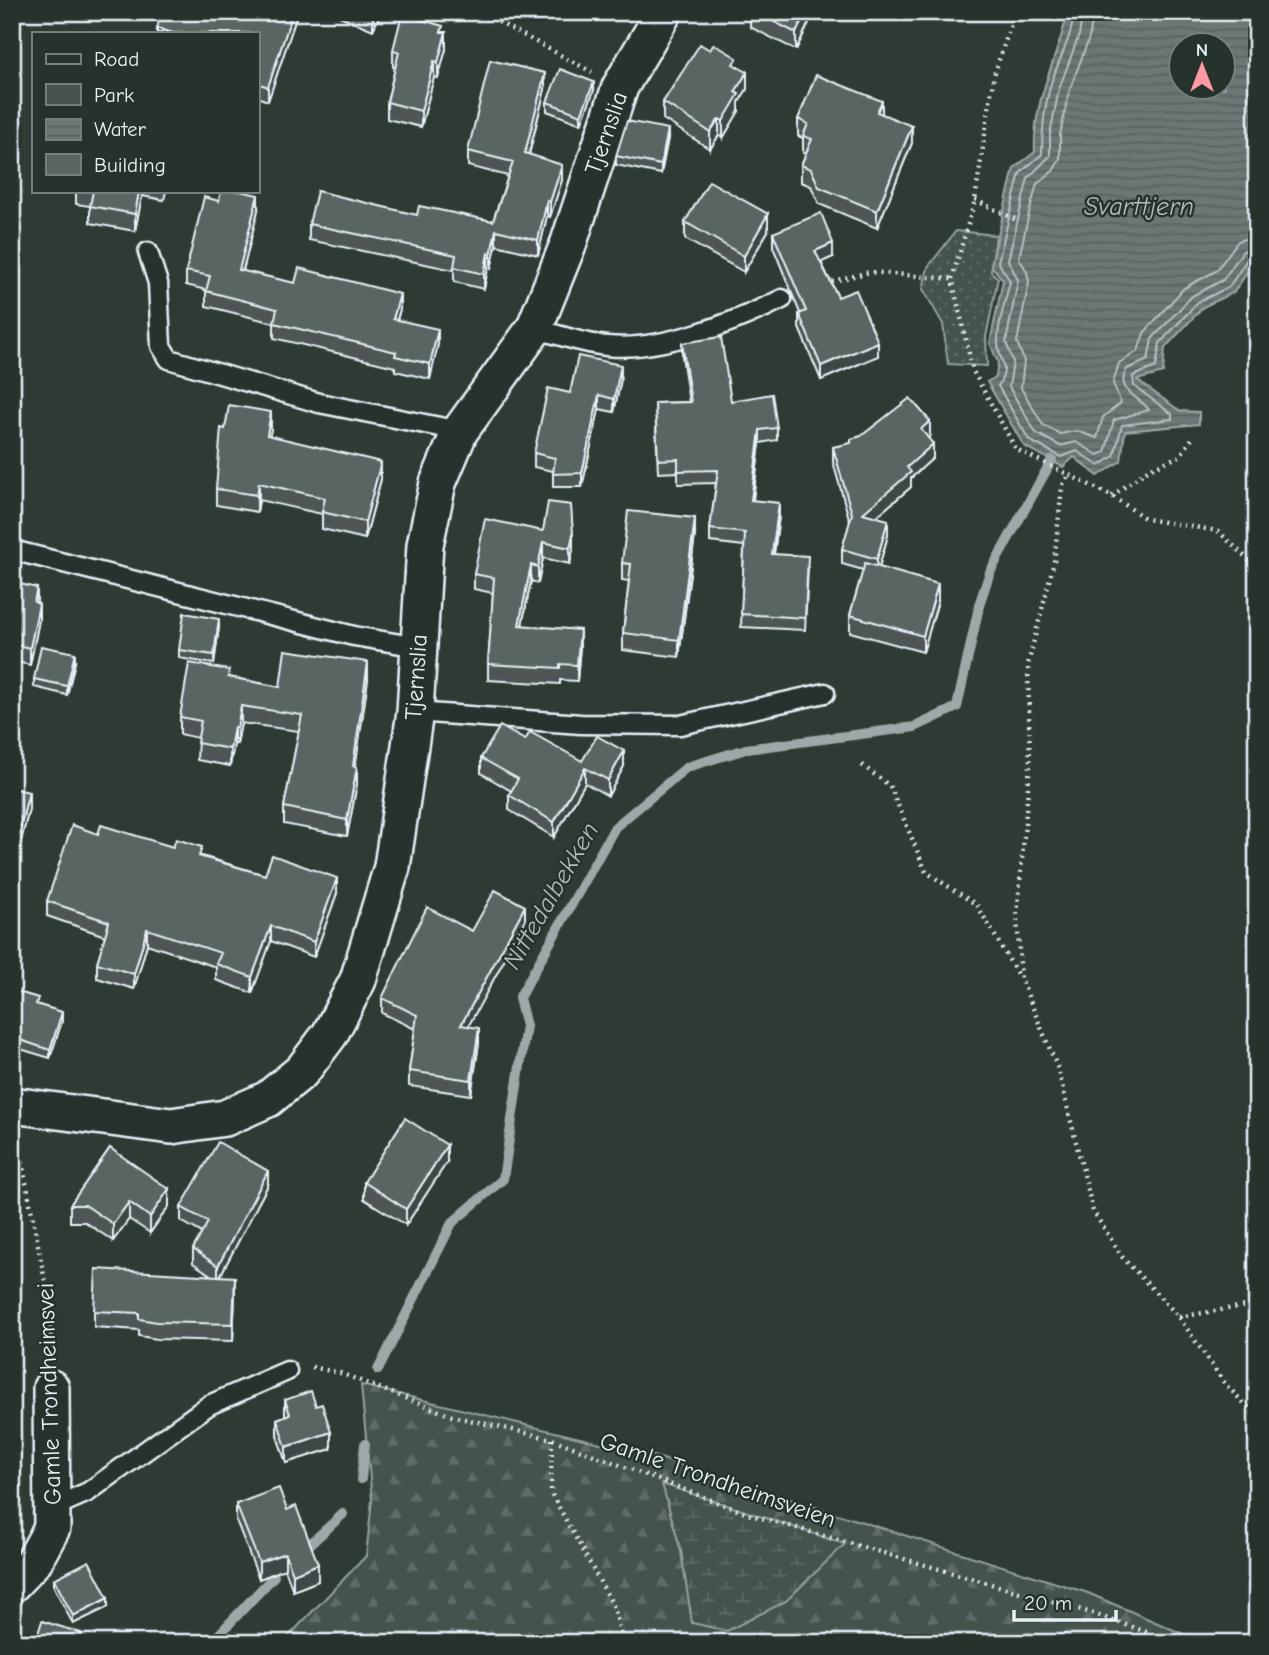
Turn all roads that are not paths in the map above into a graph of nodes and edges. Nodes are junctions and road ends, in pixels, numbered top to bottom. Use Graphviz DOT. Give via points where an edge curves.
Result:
graph roads {
  1 [pos="664,12"];
  2 [pos="148,252"];
  3 [pos="782,299"];
  4 [pos="534,329"];
  5 [pos="460,431"];
  6 [pos="12,550"];
  7 [pos="418,647"];
  8 [pos="825,693"];
  9 [pos="415,712"];
  10 [pos="14,1119"];
  11 [pos="287,1371"];
  12 [pos="51,1388"];
  13 [pos="54,1507"];
  14 [pos="12,1584"];
  1 -- 4 [label="street, Tjernslia" via="620,88 569,242"];
  2 -- 5 [label="lane" via="158,283 161,346 169,359 319,403"];
  3 -- 4 [label="lane" via="739,321 644,345 607,346"];
  4 -- 5 [label="street, Tjernslia"];
  5 -- 7 [label="street, Tjernslia" via="438,483 425,545"];
  6 -- 7 [label="lane" via="354,636"];
  7 -- 9 [label="street, Tjernslia"];
  8 -- 9 [label="lane" via="680,725 581,724"];
  9 -- 10 [label="street, Tjernslia" via="393,867 358,979 330,1034 302,1071 268,1099 225,1118 171,1126"];
  11 -- 13 [label="lane" via="209,1405 88,1492"];
  12 -- 13 [label="street, Gamle Trondheimsvei"];
  13 -- 14 [label="street, Gamle Trondheimsvei" via="52,1528 43,1546"];
}
